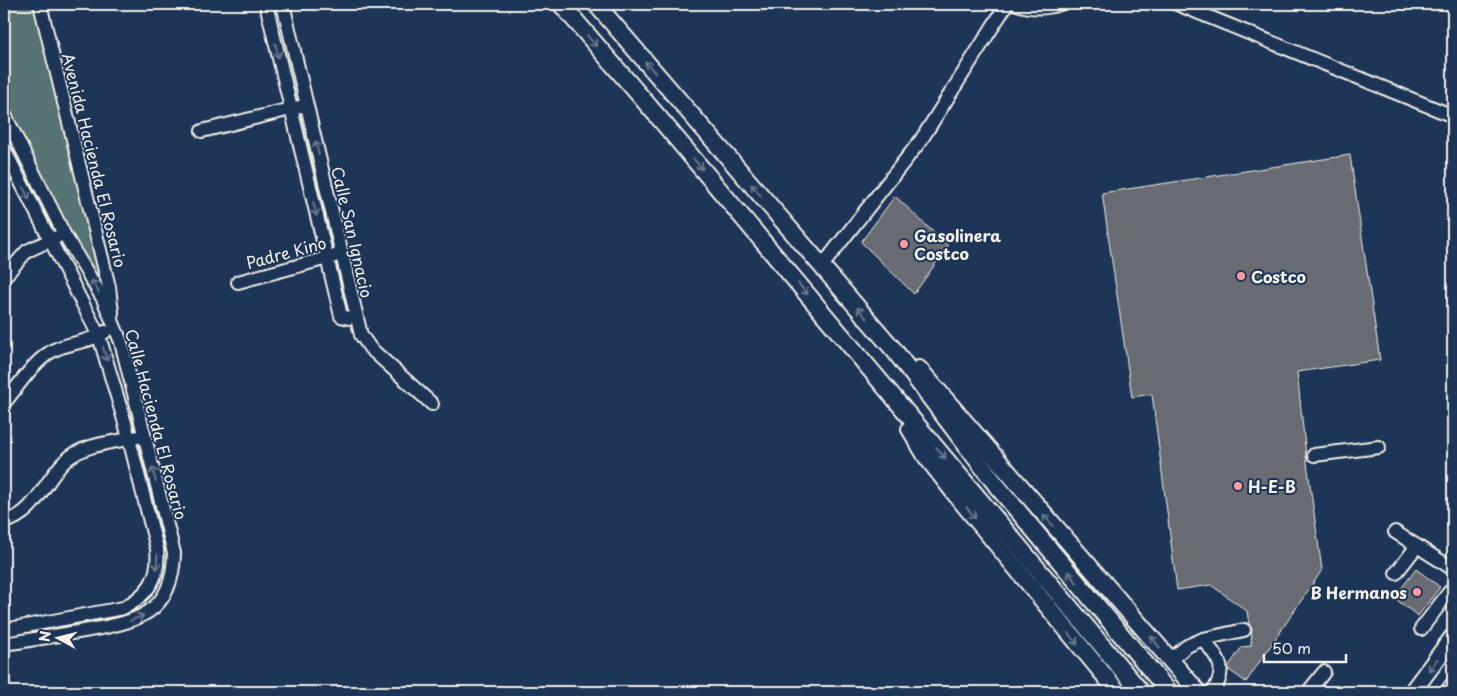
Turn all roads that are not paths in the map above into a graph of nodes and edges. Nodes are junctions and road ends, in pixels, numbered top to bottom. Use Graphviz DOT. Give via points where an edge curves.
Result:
graph roads {
  1 [pos="40,4"];
  2 [pos="266,4"];
  3 [pos="283,4"];
  4 [pos="560,4"];
  5 [pos="596,4"];
  6 [pos="1007,4"];
  7 [pos="1017,4"];
  8 [pos="1060,4"];
  9 [pos="1176,4"];
  10 [pos="307,105"];
  11 [pos="290,109"];
  12 [pos="4,113"];
  13 [pos="1453,116"];
  14 [pos="202,131"];
  15 [pos="19,142"];
  16 [pos="4,149"];
  17 [pos="64,234"];
  18 [pos="50,240"];
  19 [pos="342,254"];
  20 [pos="327,258"];
  21 [pos="822,266"];
  22 [pos="4,277"];
  23 [pos="238,282"];
  24 [pos="356,314"];
  25 [pos="115,325"];
  26 [pos="100,336"];
  27 [pos="894,350"];
  28 [pos="896,400"];
  29 [pos="4,404"];
  30 [pos="432,404"];
  31 [pos="145,435"];
  32 [pos="129,439"];
  33 [pos="1379,447"];
  34 [pos="1314,455"];
  35 [pos="4,522"];
  36 [pos="168,529"];
  37 [pos="1395,532"];
  38 [pos="153,534"];
  39 [pos="1417,546"];
  40 [pos="1453,569"];
  41 [pos="1396,573"];
  42 [pos="1453,587"];
  43 [pos="109,612"];
  44 [pos="112,626"];
  45 [pos="1421,629"];
  46 [pos="4,630"];
  47 [pos="1244,630"];
  48 [pos="1453,637"];
  49 [pos="1203,639"];
  50 [pos="4,644"];
  51 [pos="1170,660"];
  52 [pos="1324,672"];
  53 [pos="1453,686"];
  54 [pos="1118,692"];
  55 [pos="1141,692"];
  56 [pos="1169,692"];
  57 [pos="1198,692"];
  58 [pos="1212,692"];
  59 [pos="1308,692"];
  60 [pos="1412,692"];
  61 [pos="1449,692"];
  1 -- 25 [label="street, Avenida Hacienda El Rosario" via="109,287"];
  2 -- 11 [label="street, Calle San Ignacio, one-way"];
  3 -- 10 [label="street, Calle San Ignacio"];
  4 -- 28 [label="main road, one-way"];
  21 -- 5 [label="main road, one-way"];
  6 -- 21 [label="street" via="921,140"];
  7 -- 8 [label="street" via="1028,8"];
  9 -- 13 [label="street"];
  10 -- 11 [label="street"];
  19 -- 10 [label="street, Calle San Ignacio, one-way"];
  11 -- 14 [label="street"];
  11 -- 20 [label="street, Calle San Ignacio, one-way"];
  12 -- 15 [label="street, Calle Hacienda El Rosario"];
  15 -- 16 [label="street"];
  15 -- 17 [label="street, Calle Hacienda El Rosario"];
  16 -- 18 [label="street, Calle Hacienda El Rosario, one-way"];
  17 -- 18 [label="street"];
  25 -- 17 [label="street, Calle Hacienda El Rosario, one-way"];
  18 -- 22 [label="street" via="27,251"];
  18 -- 26 [label="street, Calle Hacienda El Rosario"];
  19 -- 20 [label="street, Padre Kino"];
  19 -- 24 [label="street, Calle San Ignacio"];
  20 -- 23 [label="street, Padre Kino"];
  20 -- 24 [label="street, Calle San Ignacio" via="341,316 349,318"];
  27 -- 21 [label="main road, one-way"];
  24 -- 30 [label="street" via="361,335 370,348"];
  25 -- 26 [label="street"];
  25 -- 31 [label="street, Calle Hacienda El Rosario"];
  26 -- 29 [label="street" via="43,357"];
  26 -- 32 [label="street, Calle Hacienda El Rosario, one-way"];
  51 -- 27 [label="main road, one-way" via="930,379"];
  56 -- 27 [label="main road, one-way" via="996,486"];
  28 -- 54 [label="main road, one-way" via="926,456"];
  28 -- 55 [label="main road, one-way"];
  31 -- 32 [label="street"];
  36 -- 31 [label="street, Calle Hacienda El Rosario, one-way"];
  32 -- 35 [label="street" via="77,453 65,461 30,507"];
  32 -- 38 [label="street, Calle Hacienda El Rosario"];
  33 -- 34 [label="street"];
  36 -- 38 [label="street"];
  44 -- 36 [label="street, Calle Hacienda El Rosario, one-way" via="148,614 170,586 174,553"];
  37 -- 39 [label="street"];
  38 -- 43 [label="street, Calle Hacienda El Rosario, one-way" via="158,563 155,579 137,601"];
  39 -- 40 [label="street"];
  39 -- 41 [label="street"];
  42 -- 45 [label="street"];
  43 -- 44 [label="street"];
  43 -- 46 [label="street, Calle Hacienda El Rosario"];
  44 -- 50 [label="street, Calle Hacienda El Rosario"];
  47 -- 49 [label="street"];
  48 -- 60 [label="main road, one-way"];
  49 -- 51 [label="street" via="1187,646"];
  49 -- 58 [label="street" via="1221,665 1220,680"];
  51 -- 57 [label="main road"];
  52 -- 59 [label="street"];
  53 -- 61 [label="main road"];
}
